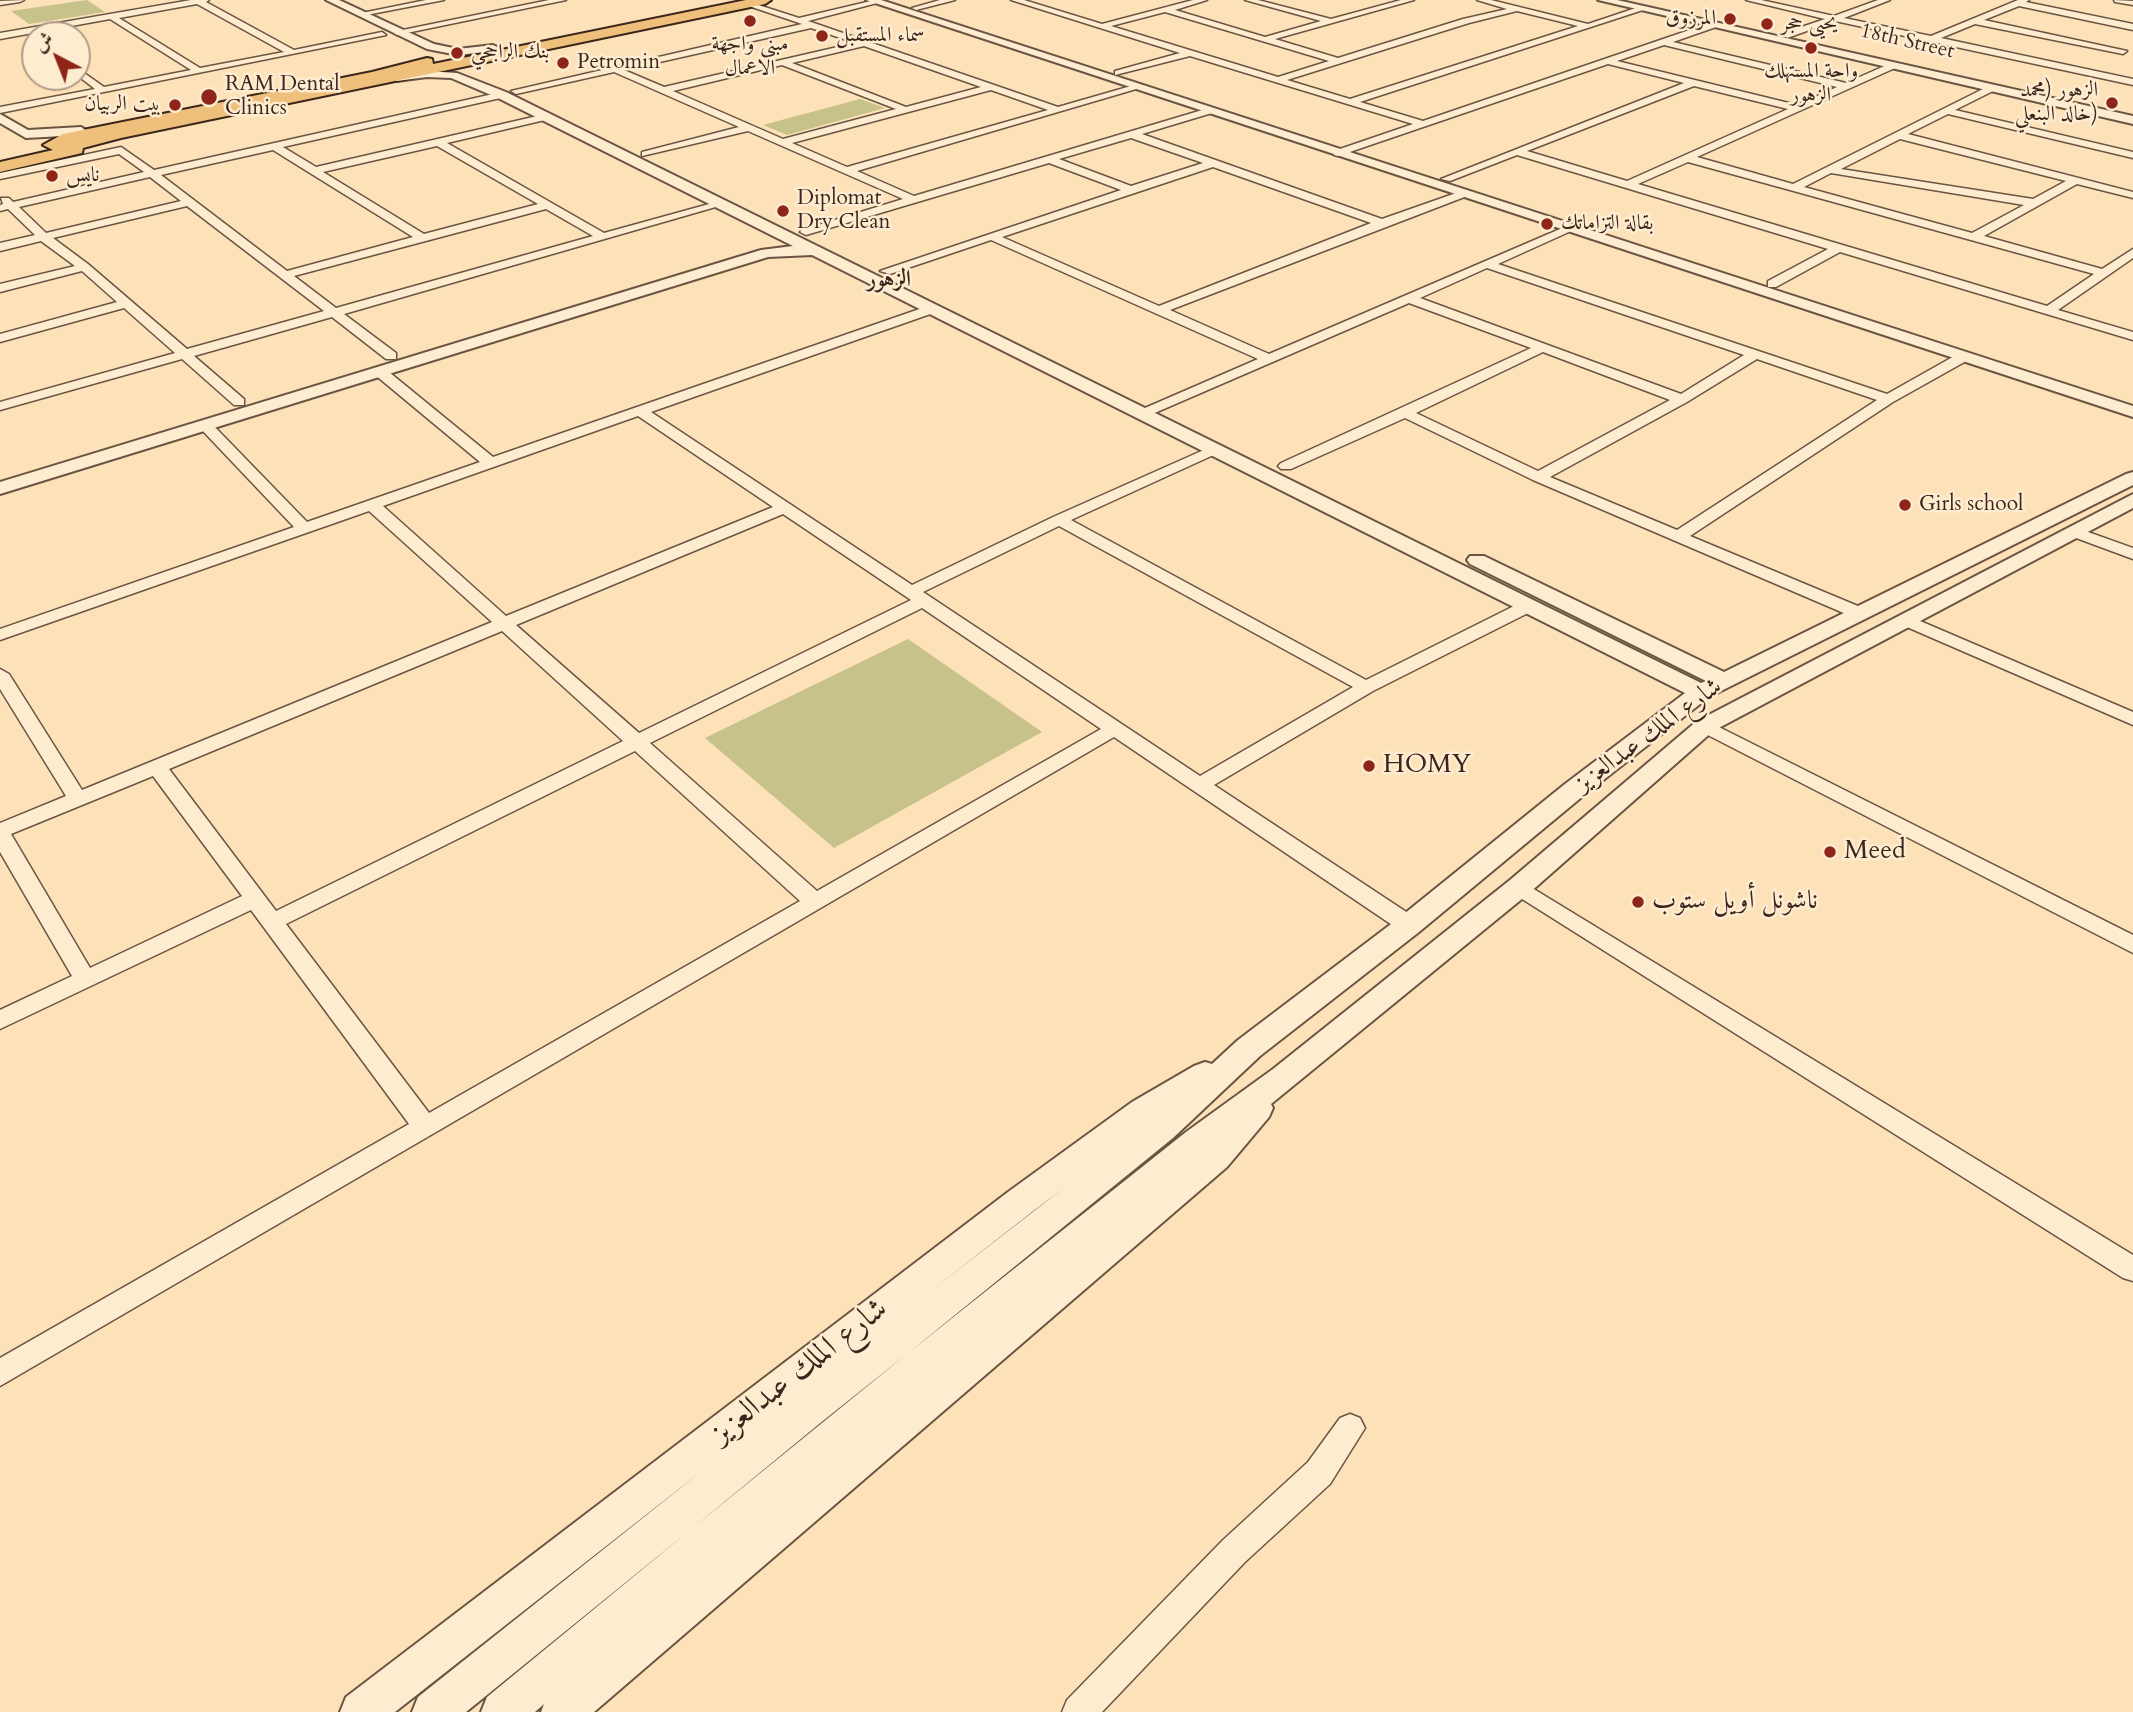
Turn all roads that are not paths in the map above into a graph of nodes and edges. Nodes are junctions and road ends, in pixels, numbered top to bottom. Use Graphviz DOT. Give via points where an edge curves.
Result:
graph roads {
  1 [pos="20,0"];
  2 [pos="440,0"];
  3 [pos="562,0"];
  4 [pos="727,0"];
  5 [pos="951,0"];
  6 [pos="1015,0"];
  7 [pos="1203,0"];
  8 [pos="1249,0"];
  9 [pos="1364,0"];
  10 [pos="1410,0"];
  11 [pos="1481,0"];
  12 [pos="1603,0"];
  13 [pos="1632,0"];
  14 [pos="1750,0"];
  15 [pos="1886,0"];
  16 [pos="2118,0"];
  17 [pos="202,1"];
  18 [pos="879,1"];
  19 [pos="757,2"];
  20 [pos="2021,2"];
  21 [pos="0,3"];
  22 [pos="327,3"];
  23 [pos="1062,3"];
  24 [pos="1297,3"];
  25 [pos="2133,3"];
  26 [pos="121,6"];
  27 [pos="1388,6"];
  28 [pos="916,8"];
  29 [pos="1040,8"];
  30 [pos="1278,8"];
  31 [pos="1517,9"];
  32 [pos="1642,9"];
  33 [pos="1166,10"];
  34 [pos="131,13"];
  35 [pos="361,15"];
  36 [pos="112,17"];
  37 [pos="1834,18"];
  38 [pos="798,20"];
  39 [pos="90,21"];
  40 [pos="1974,21"];
  41 [pos="1331,22"];
  42 [pos="813,24"];
  43 [pos="1713,25"];
  44 [pos="1101,26"];
  45 [pos="1587,26"];
  46 [pos="2133,27"];
  47 [pos="397,32"];
  48 [pos="21,33"];
  49 [pos="382,35"];
  50 [pos="1787,35"];
  51 [pos="0,36"];
  52 [pos="1266,39"];
  53 [pos="1931,39"];
  54 [pos="865,43"];
  55 [pos="1663,43"];
  56 [pos="2133,46"];
  57 [pos="2123,51"];
  58 [pos="411,52"];
  59 [pos="497,52"];
  60 [pos="293,53"];
  61 [pos="1190,53"];
  62 [pos="429,55"];
  63 [pos="1339,61"];
  64 [pos="1607,61"];
  65 [pos="782,62"];
  66 [pos="1892,66"];
  67 [pos="478,67"];
  68 [pos="615,69"];
  69 [pos="2081,70"];
  70 [pos="199,71"];
  71 [pos="1118,73"];
  72 [pos="393,74"];
  73 [pos="460,77"];
  74 [pos="1277,80"];
  75 [pos="91,82"];
  76 [pos="2133,82"];
  77 [pos="1693,83"];
  78 [pos="1845,86"];
  79 [pos="991,87"];
  80 [pos="1138,87"];
  81 [pos="1992,88"];
  82 [pos="103,90"];
  83 [pos="664,90"];
  84 [pos="509,93"];
  85 [pos="2035,98"];
  86 [pos="1350,102"];
  87 [pos="1796,108"];
  88 [pos="0,110"];
  89 [pos="906,110"];
  90 [pos="1058,110"];
  91 [pos="1209,111"];
  92 [pos="1946,111"];
  93 [pos="546,117"];
  94 [pos="2133,117"];
  95 [pos="0,118"];
  96 [pos="1423,124"];
  97 [pos="748,128"];
  98 [pos="81,131"];
  99 [pos="1131,134"];
  100 [pos="1898,135"];
  101 [pos="438,142"];
  102 [pos="784,142"];
  103 [pos="13,145"];
  104 [pos="274,146"];
  105 [pos="1344,150"];
  106 [pos="1518,152"];
  107 [pos="646,154"];
  108 [pos="2133,155"];
  109 [pos="1687,158"];
  110 [pos="1049,159"];
  111 [pos="1213,163"];
  112 [pos="0,167"];
  113 [pos="848,170"];
  114 [pos="1830,170"];
  115 [pos="314,171"];
  116 [pos="152,174"];
  117 [pos="0,176"];
  118 [pos="1446,179"];
  119 [pos="2076,180"];
  120 [pos="1627,185"];
  121 [pos="1794,188"];
  122 [pos="1131,190"];
  123 [pos="1463,194"];
  124 [pos="0,195"];
  125 [pos="2133,195"];
  126 [pos="914,200"];
  127 [pos="190,202"];
  128 [pos="2035,203"];
  129 [pos="720,204"];
  130 [pos="547,205"];
  131 [pos="6,207"];
  132 [pos="1382,223"];
  133 [pos="775,224"];
  134 [pos="1567,229"];
  135 [pos="806,232"];
  136 [pos="991,236"];
  137 [pos="44,237"];
  138 [pos="603,237"];
  139 [pos="1974,237"];
  140 [pos="422,238"];
  141 [pos="0,247"];
  142 [pos="1838,248"];
  143 [pos="758,249"];
  144 [pos="818,252"];
  145 [pos="2133,253"];
  146 [pos="1487,264"];
  147 [pos="84,267"];
  148 [pos="886,271"];
  149 [pos="2104,273"];
  150 [pos="285,275"];
  151 [pos="1772,284"];
  152 [pos="0,288"];
  153 [pos="1408,298"];
  154 [pos="126,304"];
  155 [pos="931,309"];
  156 [pos="1159,310"];
  157 [pos="2048,311"];
  158 [pos="332,312"];
  159 [pos="2133,336"];
  160 [pos="0,338"];
  161 [pos="1542,348"];
  162 [pos="183,355"];
  163 [pos="1754,355"];
  164 [pos="391,356"];
  165 [pos="1963,357"];
  166 [pos="1269,359"];
  167 [pos="379,371"];
  168 [pos="1682,399"];
  169 [pos="1888,400"];
  170 [pos="2133,400"];
  171 [pos="239,402"];
  172 [pos="0,406"];
  173 [pos="1162,406"];
  174 [pos="638,410"];
  175 [pos="2133,412"];
  176 [pos="1405,413"];
  177 [pos="1143,414"];
  178 [pos="205,425"];
  179 [pos="1214,449"];
  180 [pos="489,463"];
  181 [pos="1286,466"];
  182 [pos="0,474"];
  183 [pos="1538,477"];
  184 [pos="2133,478"];
  185 [pos="0,488"];
  186 [pos="2133,500"];
  187 [pos="371,504"];
  188 [pos="784,508"];
  189 [pos="1373,509"];
  190 [pos="1059,520"];
  191 [pos="304,528"];
  192 [pos="2074,532"];
  193 [pos="1679,536"];
  194 [pos="1461,552"];
  195 [pos="2133,554"];
  196 [pos="917,596"];
  197 [pos="1528,606"];
  198 [pos="1858,613"];
  199 [pos="1906,620"];
  200 [pos="504,623"];
  201 [pos="0,635"];
  202 [pos="0,674"];
  203 [pos="1713,686"];
  204 [pos="1366,687"];
  205 [pos="2133,719"];
  206 [pos="1704,726"];
  207 [pos="1115,729"];
  208 [pos="637,742"];
  209 [pos="156,766"];
  210 [pos="1199,785"];
  211 [pos="78,799"];
  212 [pos="0,832"];
  213 [pos="1519,887"];
  214 [pos="255,899"];
  215 [pos="815,902"];
  216 [pos="272,922"];
  217 [pos="1409,925"];
  218 [pos="2133,945"];
  219 [pos="85,979"];
  220 [pos="0,1020"];
  221 [pos="1249,1048"];
  222 [pos="1284,1078"];
  223 [pos="425,1127"];
  224 [pos="2133,1269"];
  225 [pos="0,1373"];
  226 [pos="1350,1428"];
  227 [pos="361,1712"];
  228 [pos="433,1712"];
  229 [pos="502,1712"];
  230 [pos="562,1712"];
  231 [pos="1079,1712"];
  1 -- 21 [label="street"];
  2 -- 35 [label="street"];
  3 -- 47 [label="street"];
  4 -- 59 [label="main road"];
  5 -- 28 [label="street"];
  6 -- 29 [label="street"];
  7 -- 33 [label="street"];
  8 -- 30 [label="street"];
  9 -- 27 [label="street"];
  10 -- 27 [label="street"];
  11 -- 31 [label="street"];
  12 -- 32 [label="street"];
  13 -- 50 [label="street, 18th Street"];
  14 -- 37 [label="street"];
  15 -- 37 [label="street"];
  16 -- 25 [label="street"];
  17 -- 34 [label="street"];
  17 -- 60 [label="street"];
  18 -- 28 [label="street"];
  18 -- 38 [label="street"];
  18 -- 80 [label="street"];
  19 -- 38 [label="street"];
  19 -- 59 [label="main road"];
  20 -- 40 [label="street"];
  20 -- 46 [label="street"];
  22 -- 35 [label="street"];
  22 -- 49 [label="street"];
  23 -- 29 [label="street"];
  24 -- 30 [label="street"];
  26 -- 34 [label="street"];
  27 -- 41 [label="street"];
  28 -- 71 [label="street"];
  29 -- 44 [label="street"];
  30 -- 41 [label="street"];
  31 -- 45 [label="street"];
  31 -- 63 [label="street"];
  32 -- 43 [label="street"];
  32 -- 45 [label="street"];
  33 -- 44 [label="street"];
  33 -- 52 [label="street"];
  34 -- 36 [label="street"];
  35 -- 47 [label="street"];
  36 -- 39 [label="street"];
  36 -- 70 [label="street"];
  37 -- 50 [label="street"];
  37 -- 53 [label="street"];
  38 -- 42 [label="street"];
  40 -- 53 [label="street"];
  40 -- 57 [label="street"];
  41 -- 52 [label="street"];
  42 -- 54 [label="street"];
  42 -- 68 [label="street"];
  43 -- 55 [label="street"];
  43 -- 66 [label="street"];
  44 -- 61 [label="street"];
  45 -- 86 [label="street"];
  47 -- 62 [label="street"];
  48 -- 51 [label="street"];
  49 -- 58 [label="street"];
  49 -- 60 [label="street"];
  50 -- 94 [label="street, 18th Street"];
  52 -- 63 [label="street"];
  53 -- 69 [label="street"];
  54 -- 65 [label="street"];
  54 -- 79 [label="street"];
  55 -- 64 [label="street"];
  55 -- 78 [label="street"];
  56 -- 57 [label="street"];
  57 -- 69 [label="street"];
  58 -- 62 [label="street" via="436,51"];
  58 -- 72 [label="street" via="413,60"];
  59 -- 62 [label="main road"];
  59 -- 67 [label="street"];
  60 -- 70 [label="street"];
  61 -- 71 [label="street"];
  61 -- 74 [label="street"];
  62 -- 67 [label="main road" via="372,76 51,145 70,147 327,89"];
  62 -- 72 [label="main road"];
  63 -- 74 [label="street"];
  64 -- 77 [label="street"];
  64 -- 96 [label="street"];
  65 -- 83 [label="street"];
  65 -- 89 [label="street"];
  66 -- 78 [label="street"];
  66 -- 81 [label="street"];
  67 -- 72 [label="main road"];
  67 -- 73 [label="street"];
  67 -- 84 [label="street"];
  68 -- 83 [label="street"];
  68 -- 84 [label="street"];
  69 -- 76 [label="street"];
  70 -- 82 [label="street"];
  71 -- 105 [label="street"];
  72 -- 73 [label="street"];
  72 -- 98 [label="main road"];
  72 -- 112 [label="main road"];
  73 -- 84 [label="street"];
  74 -- 86 [label="street"];
  75 -- 82 [label="street"];
  77 -- 87 [label="street"];
  77 -- 106 [label="street"];
  78 -- 87 [label="street"];
  79 -- 89 [label="street"];
  79 -- 90 [label="street"];
  80 -- 90 [label="street"];
  80 -- 91 [label="street"];
  81 -- 85 [label="street"];
  81 -- 92 [label="street"];
  82 -- 88 [label="street"];
  83 -- 97 [label="street"];
  84 -- 93 [label="street"];
  84 -- 104 [label="street"];
  84 -- 107 [label="street"];
  85 -- 94 [label="street"];
  86 -- 96 [label="street"];
  87 -- 109 [label="street"];
  89 -- 102 [label="street"];
  90 -- 113 [label="street"];
  91 -- 99 [label="street"];
  91 -- 105 [label="street"];
  92 -- 100 [label="street"];
  92 -- 108 [label="street"];
  93 -- 101 [label="street"];
  93 -- 129 [label="street"];
  95 -- 98 [label="street" via="26,134"];
  96 -- 105 [label="street"];
  97 -- 102 [label="street"];
  97 -- 107 [label="street"];
  98 -- 103 [label="main road"];
  99 -- 110 [label="street"];
  99 -- 111 [label="street"];
  100 -- 114 [label="street"];
  100 -- 119 [label="street"];
  101 -- 115 [label="street"];
  101 -- 130 [label="street"];
  102 -- 113 [label="street"];
  104 -- 115 [label="street"];
  104 -- 116 [label="street"];
  105 -- 118 [label="street"];
  105 -- 123 [label="street"];
  106 -- 118 [label="street"];
  106 -- 120 [label="street"];
  107 -- 133 [label="street"];
  109 -- 120 [label="street"];
  109 -- 121 [label="street"];
  110 -- 122 [label="street"];
  110 -- 126 [label="street"];
  111 -- 122 [label="street"];
  111 -- 132 [label="street"];
  113 -- 126 [label="street"];
  114 -- 121 [label="street"];
  114 -- 128 [label="street"];
  115 -- 140 [label="street"];
  116 -- 117 [label="street" via="121,150"];
  116 -- 127 [label="street"];
  116 -- 131 [label="street"];
  118 -- 151 [label="street"];
  119 -- 125 [label="street"];
  119 -- 128 [label="street"];
  120 -- 142 [label="street"];
  121 -- 139 [label="street"];
  122 -- 136 [label="street"];
  123 -- 132 [label="street"];
  123 -- 134 [label="street"];
  124 -- 131 [label="street"];
  126 -- 135 [label="street"];
  127 -- 137 [label="street"];
  127 -- 150 [label="street"];
  128 -- 139 [label="street"];
  129 -- 133 [label="street"];
  129 -- 138 [label="street"];
  130 -- 138 [label="street"];
  130 -- 140 [label="street"];
  131 -- 137 [label="street"];
  132 -- 156 [label="street"];
  133 -- 135 [label="street"];
  133 -- 143 [label="street"];
  133 -- 144 [label="street"];
  134 -- 146 [label="street"];
  134 -- 165 [label="street"];
  135 -- 148 [label="street"];
  136 -- 148 [label="street"];
  136 -- 156 [label="street"];
  137 -- 141 [label="street"];
  137 -- 147 [label="street"];
  138 -- 158 [label="street"];
  139 -- 149 [label="street"];
  140 -- 150 [label="street"];
  142 -- 151 [label="street"];
  142 -- 157 [label="street"];
  143 -- 144 [label="street"];
  143 -- 164 [label="street"];
  143 -- 167 [label="street"];
  144 -- 155 [label="street"];
  145 -- 149 [label="street"];
  146 -- 153 [label="street"];
  146 -- 163 [label="street"];
  147 -- 152 [label="street"];
  147 -- 154 [label="street"];
  148 -- 173 [label="street"];
  149 -- 157 [label="street"];
  150 -- 158 [label="street"];
  151 -- 170 [label="street"];
  153 -- 161 [label="street"];
  153 -- 166 [label="street"];
  154 -- 160 [label="street"];
  154 -- 162 [label="street"];
  155 -- 174 [label="street"];
  155 -- 177 [label="street"];
  156 -- 166 [label="street"];
  157 -- 159 [label="street"];
  158 -- 162 [label="street"];
  158 -- 164 [label="street"];
  161 -- 168 [label="street"];
  161 -- 176 [label="street"];
  162 -- 171 [label="street"];
  162 -- 172 [label="street"];
  163 -- 168 [label="street"];
  163 -- 169 [label="street"];
  164 -- 171 [label="street"];
  165 -- 169 [label="street"];
  165 -- 175 [label="street"];
  166 -- 173 [label="street"];
  167 -- 178 [label="street"];
  167 -- 180 [label="street"];
  168 -- 183 [label="street"];
  169 -- 193 [label="street"];
  171 -- 182 [label="street"];
  173 -- 177 [label="street"];
  173 -- 181 [label="street"];
  174 -- 180 [label="street"];
  174 -- 188 [label="street"];
  176 -- 181 [label="street"];
  176 -- 183 [label="street"];
  177 -- 179 [label="street"];
  178 -- 185 [label="street"];
  178 -- 191 [label="street"];
  179 -- 190 [label="street"];
  179 -- 197 [label="street"];
  180 -- 187 [label="street"];
  181 -- 189 [label="street"];
  183 -- 193 [label="street"];
  184 -- 198 [label="street, شارع الملك عبدالعزيز"];
  186 -- 192 [label="street, شارع الملك عبدالعزيز"];
  187 -- 191 [label="street"];
  187 -- 200 [label="street"];
  188 -- 196 [label="street"];
  188 -- 200 [label="street"];
  190 -- 196 [label="street"];
  190 -- 204 [label="street"];
  191 -- 201 [label="street"];
  192 -- 195 [label="street"];
  192 -- 199 [label="street, شارع الملك عبدالعزيز"];
  193 -- 198 [label="street"];
  194 -- 203 [label="street"];
  196 -- 207 [label="street"];
  196 -- 208 [label="street"];
  197 -- 203 [label="street"];
  197 -- 204 [label="street"];
  198 -- 203 [label="street, شارع الملك عبدالعزيز"];
  199 -- 205 [label="street"];
  199 -- 206 [label="street, شارع الملك عبدالعزيز"];
  200 -- 208 [label="street"];
  200 -- 209 [label="street"];
  202 -- 211 [label="street"];
  203 -- 217 [label="street, شارع الملك عبدالعزيز" via="1574,790"];
  204 -- 210 [label="street"];
  206 -- 213 [label="street, شارع الملك عبدالعزيز"];
  206 -- 218 [label="street"];
  207 -- 210 [label="street"];
  207 -- 215 [label="street"];
  208 -- 215 [label="street"];
  208 -- 216 [label="street"];
  209 -- 211 [label="street"];
  209 -- 214 [label="street"];
  210 -- 217 [label="street"];
  211 -- 212 [label="street"];
  212 -- 219 [label="street"];
  213 -- 222 [label="street, شارع الملك عبدالعزيز"];
  213 -- 224 [label="street"];
  214 -- 216 [label="street"];
  214 -- 219 [label="street"];
  215 -- 223 [label="street"];
  216 -- 223 [label="street"];
  217 -- 221 [label="street, شارع الملك عبدالعزيز"];
  219 -- 220 [label="street"];
  221 -- 227 [label="street, شارع الملك عبدالعزيز" via="1143,1111 1020,1202"];
  221 -- 228 [label="street, شارع الملك عبدالعزيز" via="1162,1129"];
  222 -- 229 [label="street, شارع الملك عبدالعزيز" via="1197,1141"];
  222 -- 230 [label="street, شارع الملك عبدالعزيز" via="1216,1158"];
  223 -- 225 [label="street"];
  226 -- 231 [label="street" via="1319,1473 1234,1551"];
}
